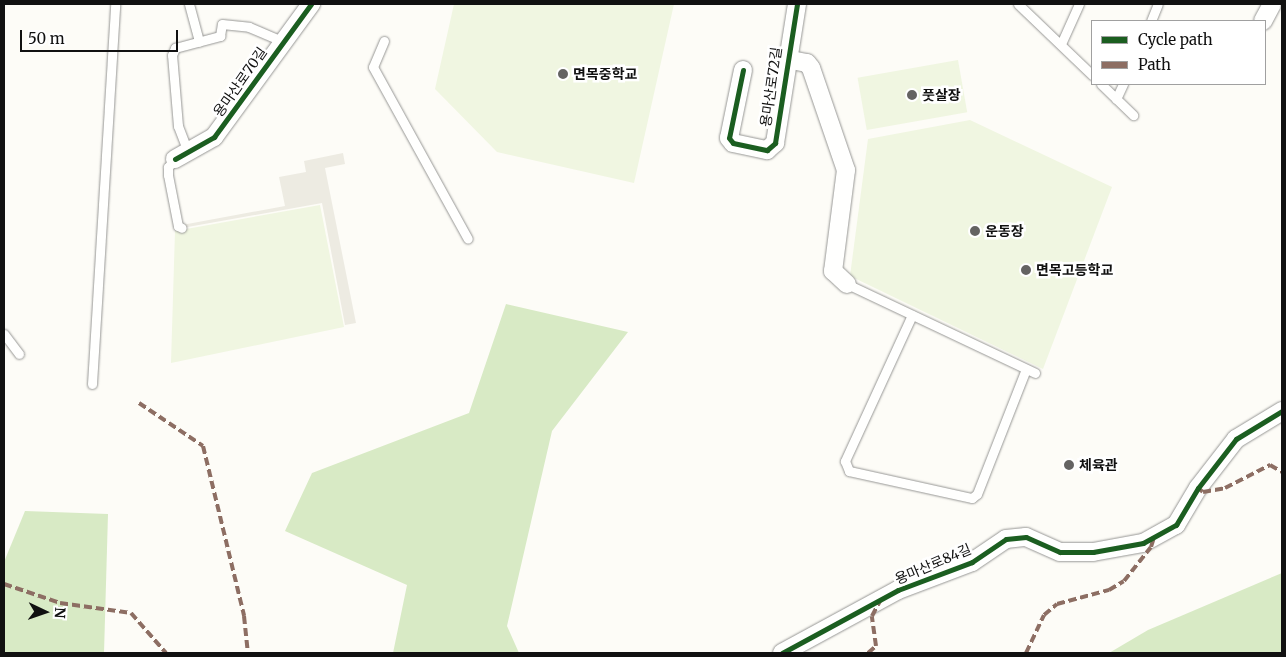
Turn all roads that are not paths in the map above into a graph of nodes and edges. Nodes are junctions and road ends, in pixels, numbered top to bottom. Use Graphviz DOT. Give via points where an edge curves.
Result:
graph roads {
  1 [pos="116,4"];
  2 [pos="189,4"];
  3 [pos="311,4"];
  4 [pos="797,4"];
  5 [pos="1018,4"];
  6 [pos="1079,4"];
  7 [pos="1158,4"];
  8 [pos="1272,4"];
  9 [pos="1151,20"];
  10 [pos="1264,20"];
  11 [pos="282,41"];
  12 [pos="384,41"];
  13 [pos="199,42"];
  14 [pos="1061,44"];
  15 [pos="786,59"];
  16 [pos="742,70"];
  17 [pos="1091,74"];
  18 [pos="1102,85"];
  19 [pos="1123,85"];
  20 [pos="1116,99"];
  21 [pos="1133,115"];
  22 [pos="181,156"];
  23 [pos="182,228"];
  24 [pos="468,239"];
  25 [pos="847,284"];
  26 [pos="912,315"];
  27 [pos="4,334"];
  28 [pos="19,354"];
  29 [pos="92,384"];
  30 [pos="1282,411"];
  31 [pos="782,653"];
  1 -- 29 [label="lane"];
  2 -- 13 [label="lane"];
  3 -- 11 [label="street, 용마산로70길"];
  4 -- 15 [label="street, 용마산로72길"];
  5 -- 14 [label="lane"];
  6 -- 14 [label="lane"];
  7 -- 9 [label="lane"];
  8 -- 10 [label="street"];
  11 -- 13 [label="lane, 용마산로70길" via="249,27 222,24 220,36"];
  11 -- 22 [label="street, 용마산로70길" via="214,137"];
  12 -- 24 [label="lane" via="374,58 373,67"];
  13 -- 22 [label="lane, 용마산로70길" via="179,47 172,55"];
  14 -- 17 [label="lane"];
  15 -- 16 [label="street, 용마산로72길" via="775,143 767,150 733,143 729,138"];
  15 -- 25 [label="street, 용마산로72길" via="806,63 811,68 846,170 833,271"];
  18 -- 20 [label="lane"];
  19 -- 20 [label="lane"];
  20 -- 21 [label="lane"];
  22 -- 23 [label="lane" via="168,167 168,175 178,226"];
  25 -- 26 [label="lane"];
  26 -- 26 [label="lane" via="1031,371 977,494 972,498 850,471 845,461"];
  27 -- 28 [label="lane"];
  30 -- 31 [label="street, 용마산로84길" via="1236,439 1198,488 1176,525 1143,543 1093,552 1060,552 1026,537 1006,539 972,562 898,590"];
}
